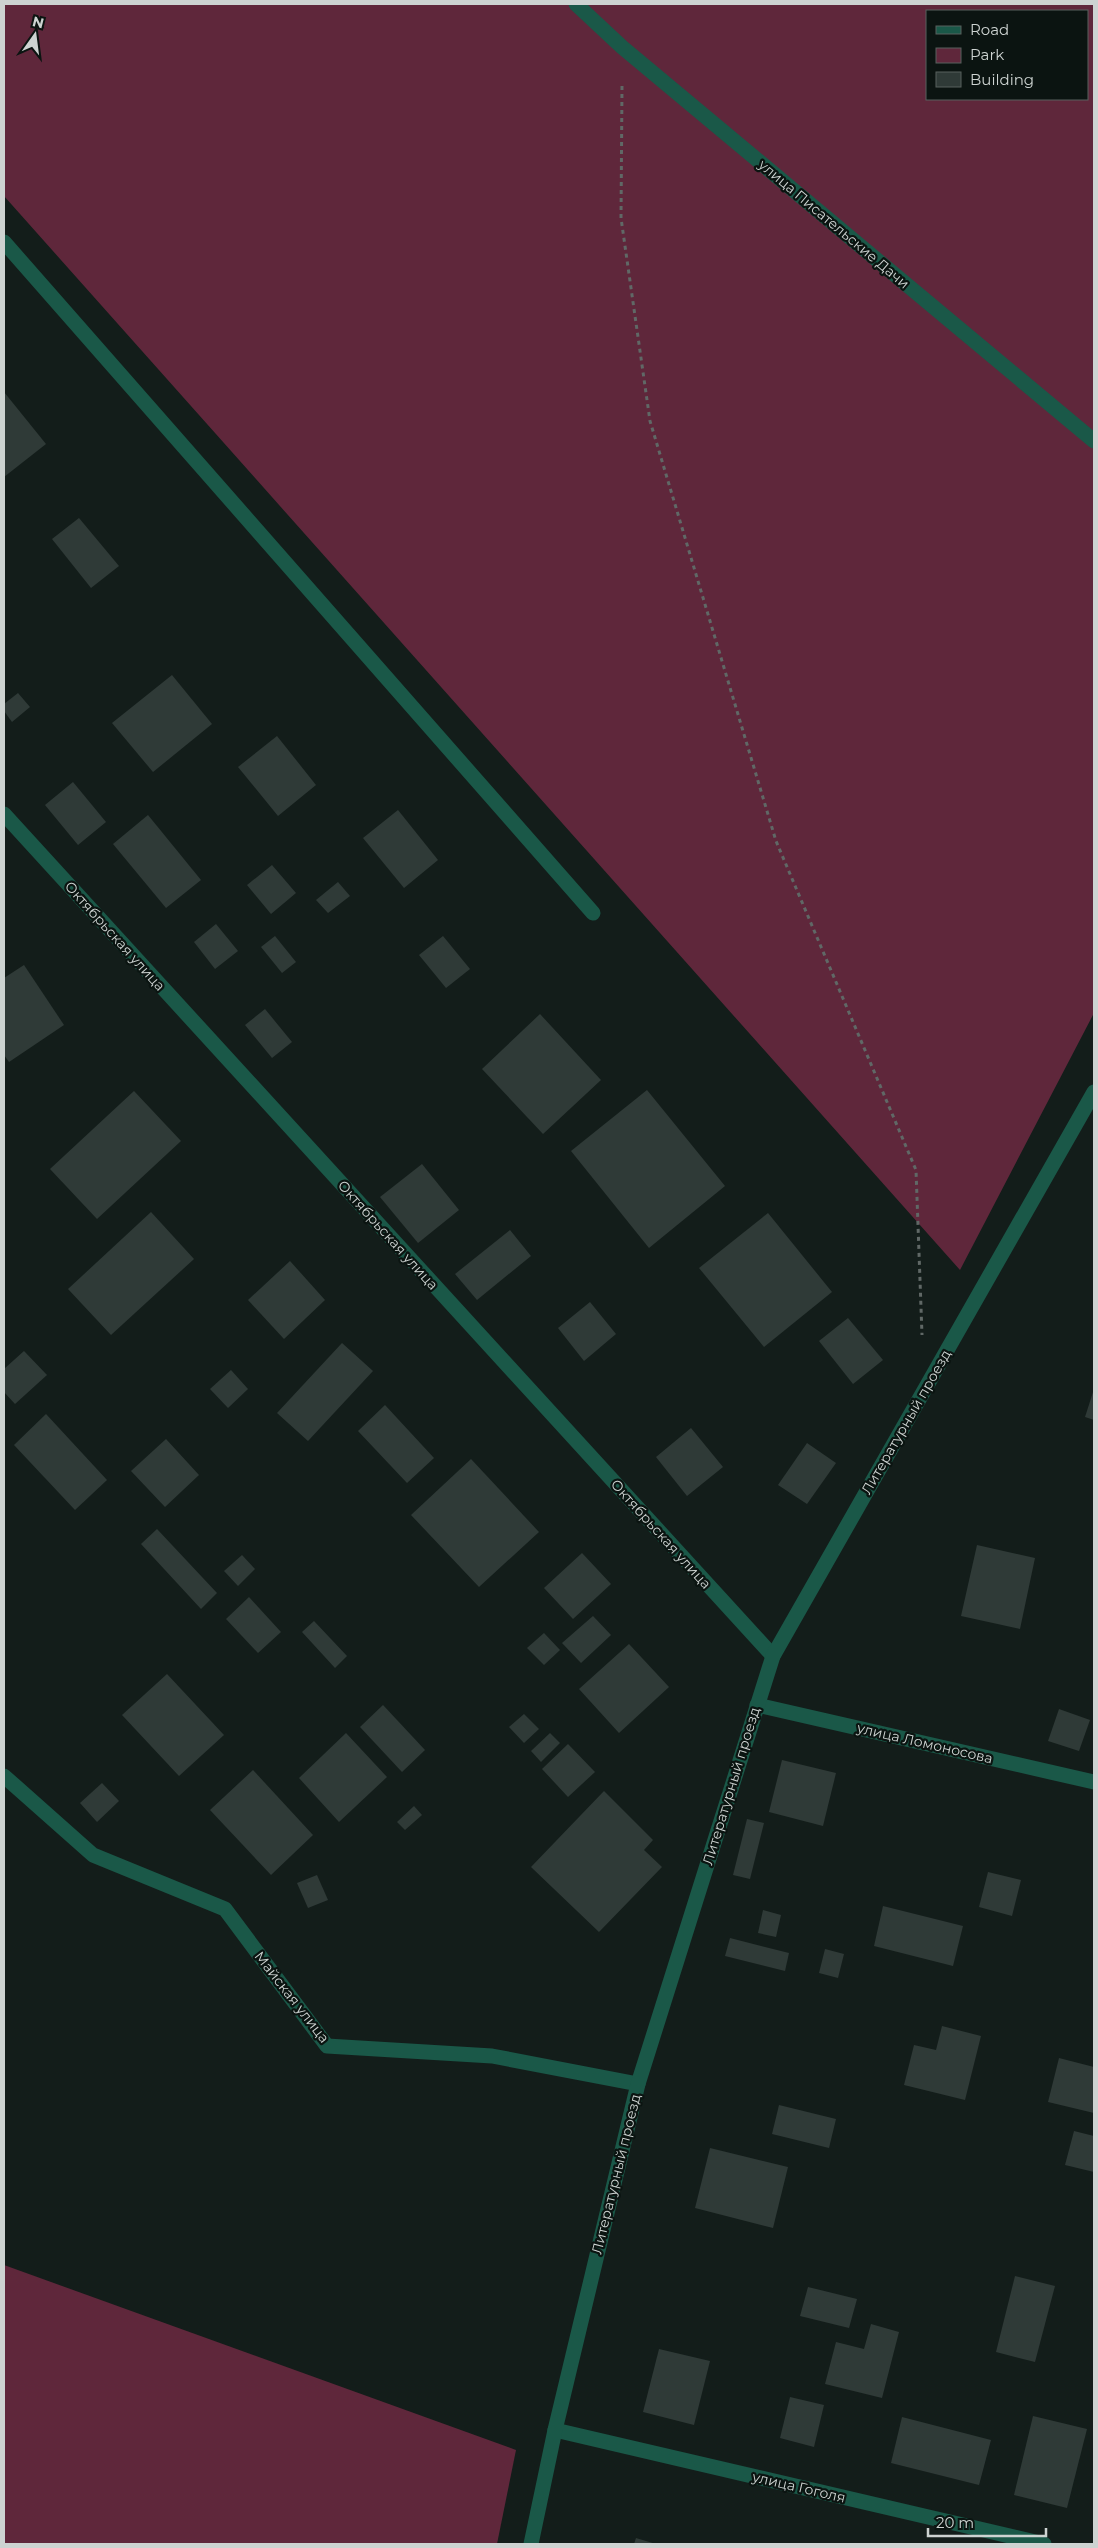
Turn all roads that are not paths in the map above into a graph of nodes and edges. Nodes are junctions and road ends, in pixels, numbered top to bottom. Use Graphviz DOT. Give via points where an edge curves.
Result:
graph roads {
  1 [pos="576,4"];
  2 [pos="4,242"];
  3 [pos="1094,441"];
  4 [pos="4,814"];
  5 [pos="593,913"];
  6 [pos="1094,1092"];
  7 [pos="773,1656"];
  8 [pos="757,1704"];
  9 [pos="4,1776"];
  10 [pos="1094,1782"];
  11 [pos="638,2084"];
  12 [pos="555,2430"];
  13 [pos="531,2544"];
  14 [pos="1044,2544"];
  1 -- 3 [label="street, улица Писательские Дачи" via="622,47"];
  2 -- 5 [label="street"];
  4 -- 7 [label="street, Октябрьская улица"];
  6 -- 7 [label="street, Литературный проезд"];
  7 -- 8 [label="street, Литературный проезд"];
  8 -- 10 [label="street, улица Ломоносова"];
  8 -- 11 [label="street, Литературный проезд"];
  9 -- 11 [label="street, Майская улица" via="93,1855 225,1909 327,2046 492,2056"];
  11 -- 12 [label="street, Литературный проезд"];
  12 -- 13 [label="street, Литературный проезд"];
  12 -- 14 [label="street, улица Гоголя"];
}
